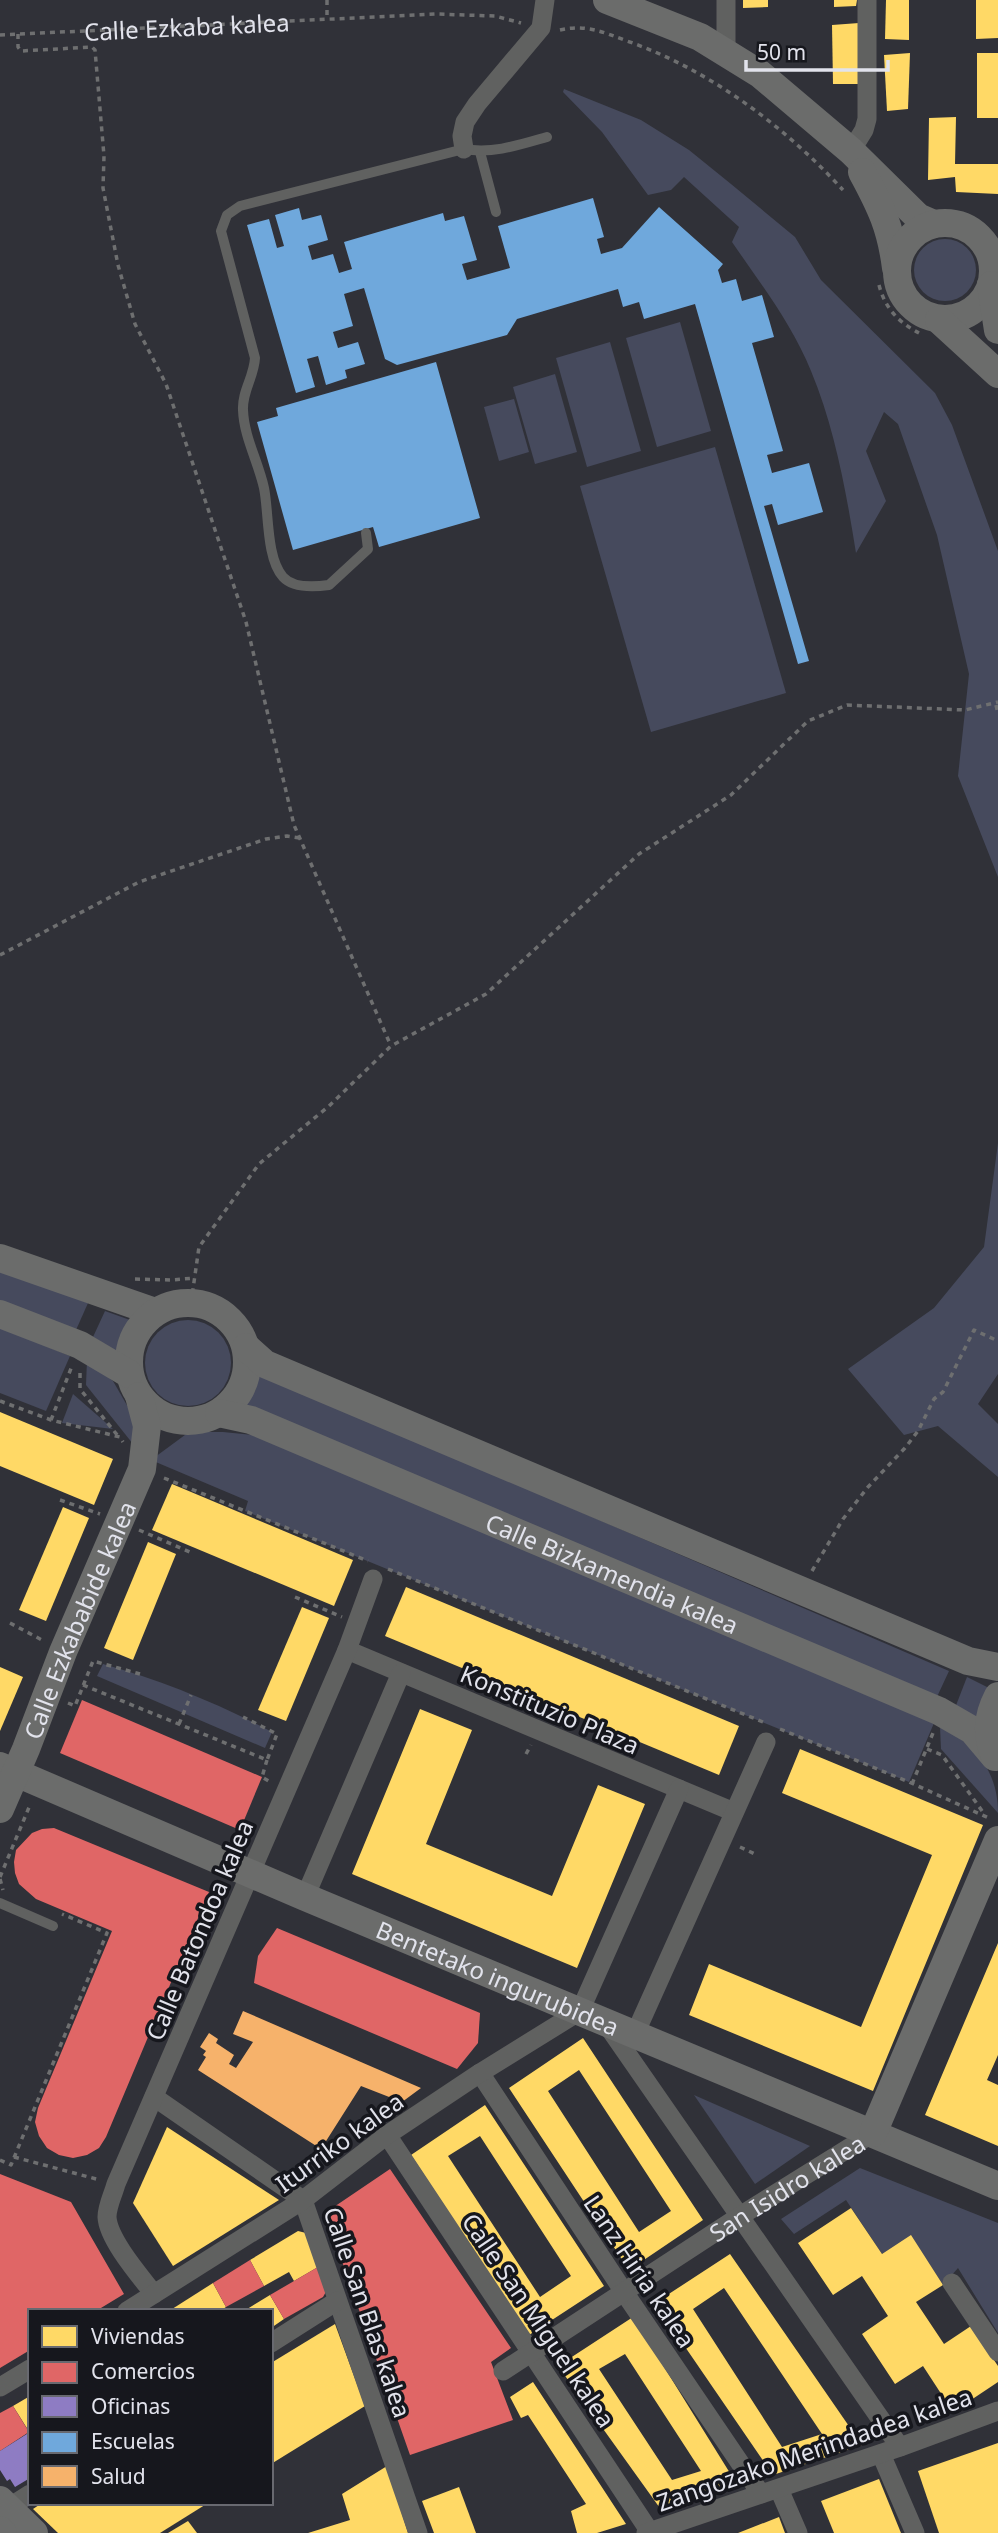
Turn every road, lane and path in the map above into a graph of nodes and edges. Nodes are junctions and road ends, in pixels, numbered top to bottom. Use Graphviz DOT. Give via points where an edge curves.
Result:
graph roads {
  1 [pos="327,0"];
  2 [pos="545,0"];
  3 [pos="607,0"];
  4 [pos="726,0"];
  5 [pos="867,0"];
  6 [pos="327,20"];
  7 [pos="524,23"];
  8 [pos="549,29"];
  9 [pos="18,34"];
  10 [pos="0,35"];
  11 [pos="726,52"];
  12 [pos="547,137"];
  13 [pos="790,140"];
  14 [pos="472,150"];
  15 [pos="851,151"];
  16 [pos="496,212"];
  17 [pos="934,224"];
  18 [pos="989,234"];
  19 [pos="994,276"];
  20 [pos="897,281"];
  21 [pos="939,320"];
  22 [pos="998,330"];
  23 [pos="998,374"];
  24 [pos="366,533"];
  25 [pos="997,704"];
  26 [pos="998,714"];
  27 [pos="300,838"];
  28 [pos="0,955"];
  29 [pos="391,1046"];
  30 [pos="0,1258"];
  31 [pos="193,1290"];
  32 [pos="104,1294"];
  33 [pos="155,1312"];
  34 [pos="0,1314"];
  35 [pos="998,1342"];
  36 [pos="80,1345"];
  37 [pos="246,1348"];
  38 [pos="134,1385"];
  39 [pos="0,1401"];
  40 [pos="219,1413"];
  41 [pos="51,1420"];
  42 [pos="187,1422"];
  43 [pos="120,1437"];
  44 [pos="142,1469"];
  45 [pos="60,1500"];
  46 [pos="120,1521"];
  47 [pos="192,1553"];
  48 [pos="814,1566"];
  49 [pos="374,1569"];
  50 [pos="295,1597"];
  51 [pos="10,1623"];
  52 [pos="356,1623"];
  53 [pos="347,1650"];
  54 [pos="63,1652"];
  55 [pos="93,1661"];
  56 [pos="998,1667"];
  57 [pos="139,1674"];
  58 [pos="401,1674"];
  59 [pos="83,1685"];
  60 [pos="191,1695"];
  61 [pos="998,1696"];
  62 [pos="243,1717"];
  63 [pos="179,1724"];
  64 [pos="936,1724"];
  65 [pos="770,1731"];
  66 [pos="927,1749"];
  67 [pos="996,1758"];
  68 [pos="18,1774"];
  69 [pos="912,1784"];
  70 [pos="679,1789"];
  71 [pos="0,1810"];
  72 [pos="734,1812"];
  73 [pos="998,1822"];
  74 [pos="992,1828"];
  75 [pos="250,1873"];
  76 [pos="0,1878"];
  77 [pos="14,1894"];
  78 [pos="305,1897"];
  79 [pos="0,1903"];
  80 [pos="61,1914"];
  81 [pos="53,1926"];
  82 [pos="592,2016"];
  83 [pos="635,2034"];
  84 [pos="480,2073"];
  85 [pos="154,2097"];
  86 [pos="873,2133"];
  87 [pos="387,2135"];
  88 [pos="14,2157"];
  89 [pos="0,2160"];
  90 [pos="116,2185"];
  91 [pos="998,2186"];
  92 [pos="303,2200"];
  93 [pos="740,2216"];
  94 [pos="951,2283"];
  95 [pos="624,2292"];
  96 [pos="154,2294"];
  97 [pos="337,2301"];
  98 [pos="130,2309"];
  99 [pos="273,2342"];
  100 [pos="530,2352"];
  101 [pos="998,2352"];
  102 [pos="28,2371"];
  103 [pos="503,2371"];
  104 [pos="0,2387"];
  105 [pos="998,2411"];
  106 [pos="890,2450"];
  107 [pos="770,2492"];
  108 [pos="7,2514"];
  109 [pos="657,2531"];
  110 [pos="34,2533"];
  111 [pos="418,2533"];
  112 [pos="798,2533"];
  113 [pos="915,2533"];
  1 -- 6 [label="path"];
  2 -- 14 [label="street" via="541,28 465,122 461,136"];
  3 -- 11 [label="main road"];
  4 -- 11 [label="street"];
  5 -- 15 [label="street" via="867,119"];
  6 -- 7 [label="path, Calle Ezkaba kalea" via="464,15"];
  6 -- 9 [label="path, Calle Ezkaba kalea"];
  8 -- 13 [label="path" via="596,29 677,61 732,93"];
  9 -- 10 [label="path, Calle Ezkaba kalea"];
  9 -- 27 [label="path" via="21,51 95,50 103,188 118,265 135,324 166,384 246,622"];
  11 -- 15 [label="main road" via="781,90"];
  12 -- 14 [label="lane" via="504,149"];
  14 -- 16 [label="lane"];
  14 -- 24 [label="lane" via="240,206 227,215 221,231 255,358 242,408 280,574 288,582 329,585 368,550"];
  15 -- 17 [label="main road" via="918,217"];
  15 -- 20 [label="main road" via="886,219"];
  17 -- 18 [label="main road" via="950,223"];
  17 -- 20 [label="main road" via="922,228 904,245"];
  18 -- 19 [label="main road"];
  19 -- 21 [label="main road" via="982,303 970,313"];
  19 -- 22 [label="main road"];
  20 -- 21 [label="main road" via="912,307"];
  21 -- 23 [label="main road"];
  25 -- 26 [label="path"];
  25 -- 29 [label="path" via="965,710 847,705 808,721 731,795 639,854 485,994"];
  27 -- 28 [label="path" via="266,839 139,882"];
  27 -- 29 [label="path"];
  29 -- 31 [label="path" via="329,1106 258,1164 199,1247"];
  30 -- 32 [label="main road"];
  31 -- 32 [label="path" via="159,1280 110,1276"];
  31 -- 33 [label="main road"];
  31 -- 37 [label="main road" via="226,1316"];
  32 -- 33 [label="main road"];
  33 -- 38 [label="main road" via="142,1324 128,1356"];
  34 -- 36 [label="main road"];
  35 -- 48 [label="path" via="974,1330 918,1431 859,1498"];
  36 -- 38 [label="main road"];
  36 -- 41 [label="path"];
  36 -- 43 [label="path" via="80,1389"];
  37 -- 40 [label="main road" via="243,1385"];
  37 -- 56 [label="main road" via="265,1364 968,1661"];
  38 -- 42 [label="main road" via="152,1410"];
  38 -- 44 [label="main road, Calle Ezkababide kalea" via="147,1426"];
  39 -- 41 [label="path"];
  40 -- 42 [label="main road"];
  40 -- 67 [label="main road, Calle Bizkamendia kalea" via="251,1420 939,1711 972,1730"];
  41 -- 43 [label="path"];
  42 -- 44 [label="main road, Calle Ezkababide kalea"];
  43 -- 44 [label="path"];
  44 -- 46 [label="main road, Calle Ezkababide kalea"];
  44 -- 49 [label="path"];
  45 -- 46 [label="path"];
  46 -- 47 [label="path"];
  46 -- 54 [label="main road, Calle Ezkababide kalea"];
  49 -- 52 [label="street, Calle Batondoa kalea"];
  49 -- 65 [label="path"];
  50 -- 52 [label="path"];
  51 -- 54 [label="path"];
  52 -- 53 [label="street, Calle Batondoa kalea"];
  53 -- 58 [label="street, Konstituzio Plaza"];
  53 -- 75 [label="street, Calle Batondoa kalea"];
  54 -- 68 [label="main road, Calle Ezkababide kalea"];
  55 -- 57 [label="path"];
  58 -- 70 [label="street, Konstituzio Plaza"];
  58 -- 78 [label="street"];
  59 -- 63 [label="path"];
  60 -- 63 [label="path"];
  61 -- 67 [label="main road" via="989,1716 988,1736"];
  62 -- 63 [label="path" via="277,1734 267,1760"];
  64 -- 66 [label="path"];
  65 -- 69 [label="path"];
  65 -- 72 [label="street"];
  66 -- 69 [label="path"];
  66 -- 74 [label="path" via="942,1755"];
  68 -- 71 [label="main road, Calle Ezkababide kalea"];
  68 -- 75 [label="main road, Bentetako ingurubidea"];
  68 -- 76 [label="path"];
  69 -- 74 [label="path"];
  70 -- 72 [label="street, Konstituzio Plaza"];
  70 -- 82 [label="street"];
  72 -- 83 [label="street"];
  73 -- 74 [label="path"];
  74 -- 86 [label="main road, San Isidro kalea"];
  75 -- 78 [label="main road, Bentetako ingurubidea"];
  75 -- 85 [label="street, Calle Batondoa kalea"];
  76 -- 77 [label="path" via="2,1890"];
  78 -- 82 [label="main road, Bentetako ingurubidea"];
  79 -- 81 [label="lane"];
  80 -- 88 [label="path" via="107,1933"];
  82 -- 83 [label="main road, Bentetako ingurubidea"];
  82 -- 84 [label="street, Iturriko kalea"];
  82 -- 93 [label="street"];
  83 -- 86 [label="main road, Bentetako ingurubidea"];
  84 -- 87 [label="street, Iturriko kalea"];
  84 -- 95 [label="street, Lanz Hiria kalea"];
  85 -- 90 [label="street, Calle Batondoa kalea"];
  85 -- 92 [label="street, Calle San Blas kalea"];
  86 -- 91 [label="main road, Bentetako ingurubidea"];
  86 -- 93 [label="street, San Isidro kalea"];
  87 -- 92 [label="street, Iturriko kalea"];
  87 -- 100 [label="street, Calle San Miguel kalea"];
  88 -- 89 [label="path" via="11,2165"];
  88 -- 90 [label="path"];
  90 -- 96 [label="street, Calle Batondoa kalea" via="108,2210 111,2233"];
  92 -- 96 [label="street, Iturriko kalea"];
  92 -- 97 [label="street, Calle San Blas kalea"];
  93 -- 95 [label="street, San Isidro kalea"];
  93 -- 106 [label="street"];
  94 -- 101 [label="street"];
  95 -- 100 [label="street, San Isidro kalea"];
  95 -- 107 [label="street, Lanz Hiria kalea"];
  96 -- 98 [label="street, Iturriko kalea"];
  97 -- 99 [label="street"];
  97 -- 111 [label="street, Calle San Blas kalea"];
  100 -- 103 [label="street, San Isidro kalea"];
  100 -- 109 [label="street, Calle San Miguel kalea"];
  102 -- 104 [label="street"];
  105 -- 106 [label="street, Zangozako Merindadea kalea"];
  106 -- 107 [label="street, Zangozako Merindadea kalea"];
  106 -- 113 [label="street"];
  107 -- 109 [label="street, Zangozako Merindadea kalea"];
  107 -- 112 [label="street, Lanz Hiria kalea"];
  108 -- 110 [label="main road"];
}
